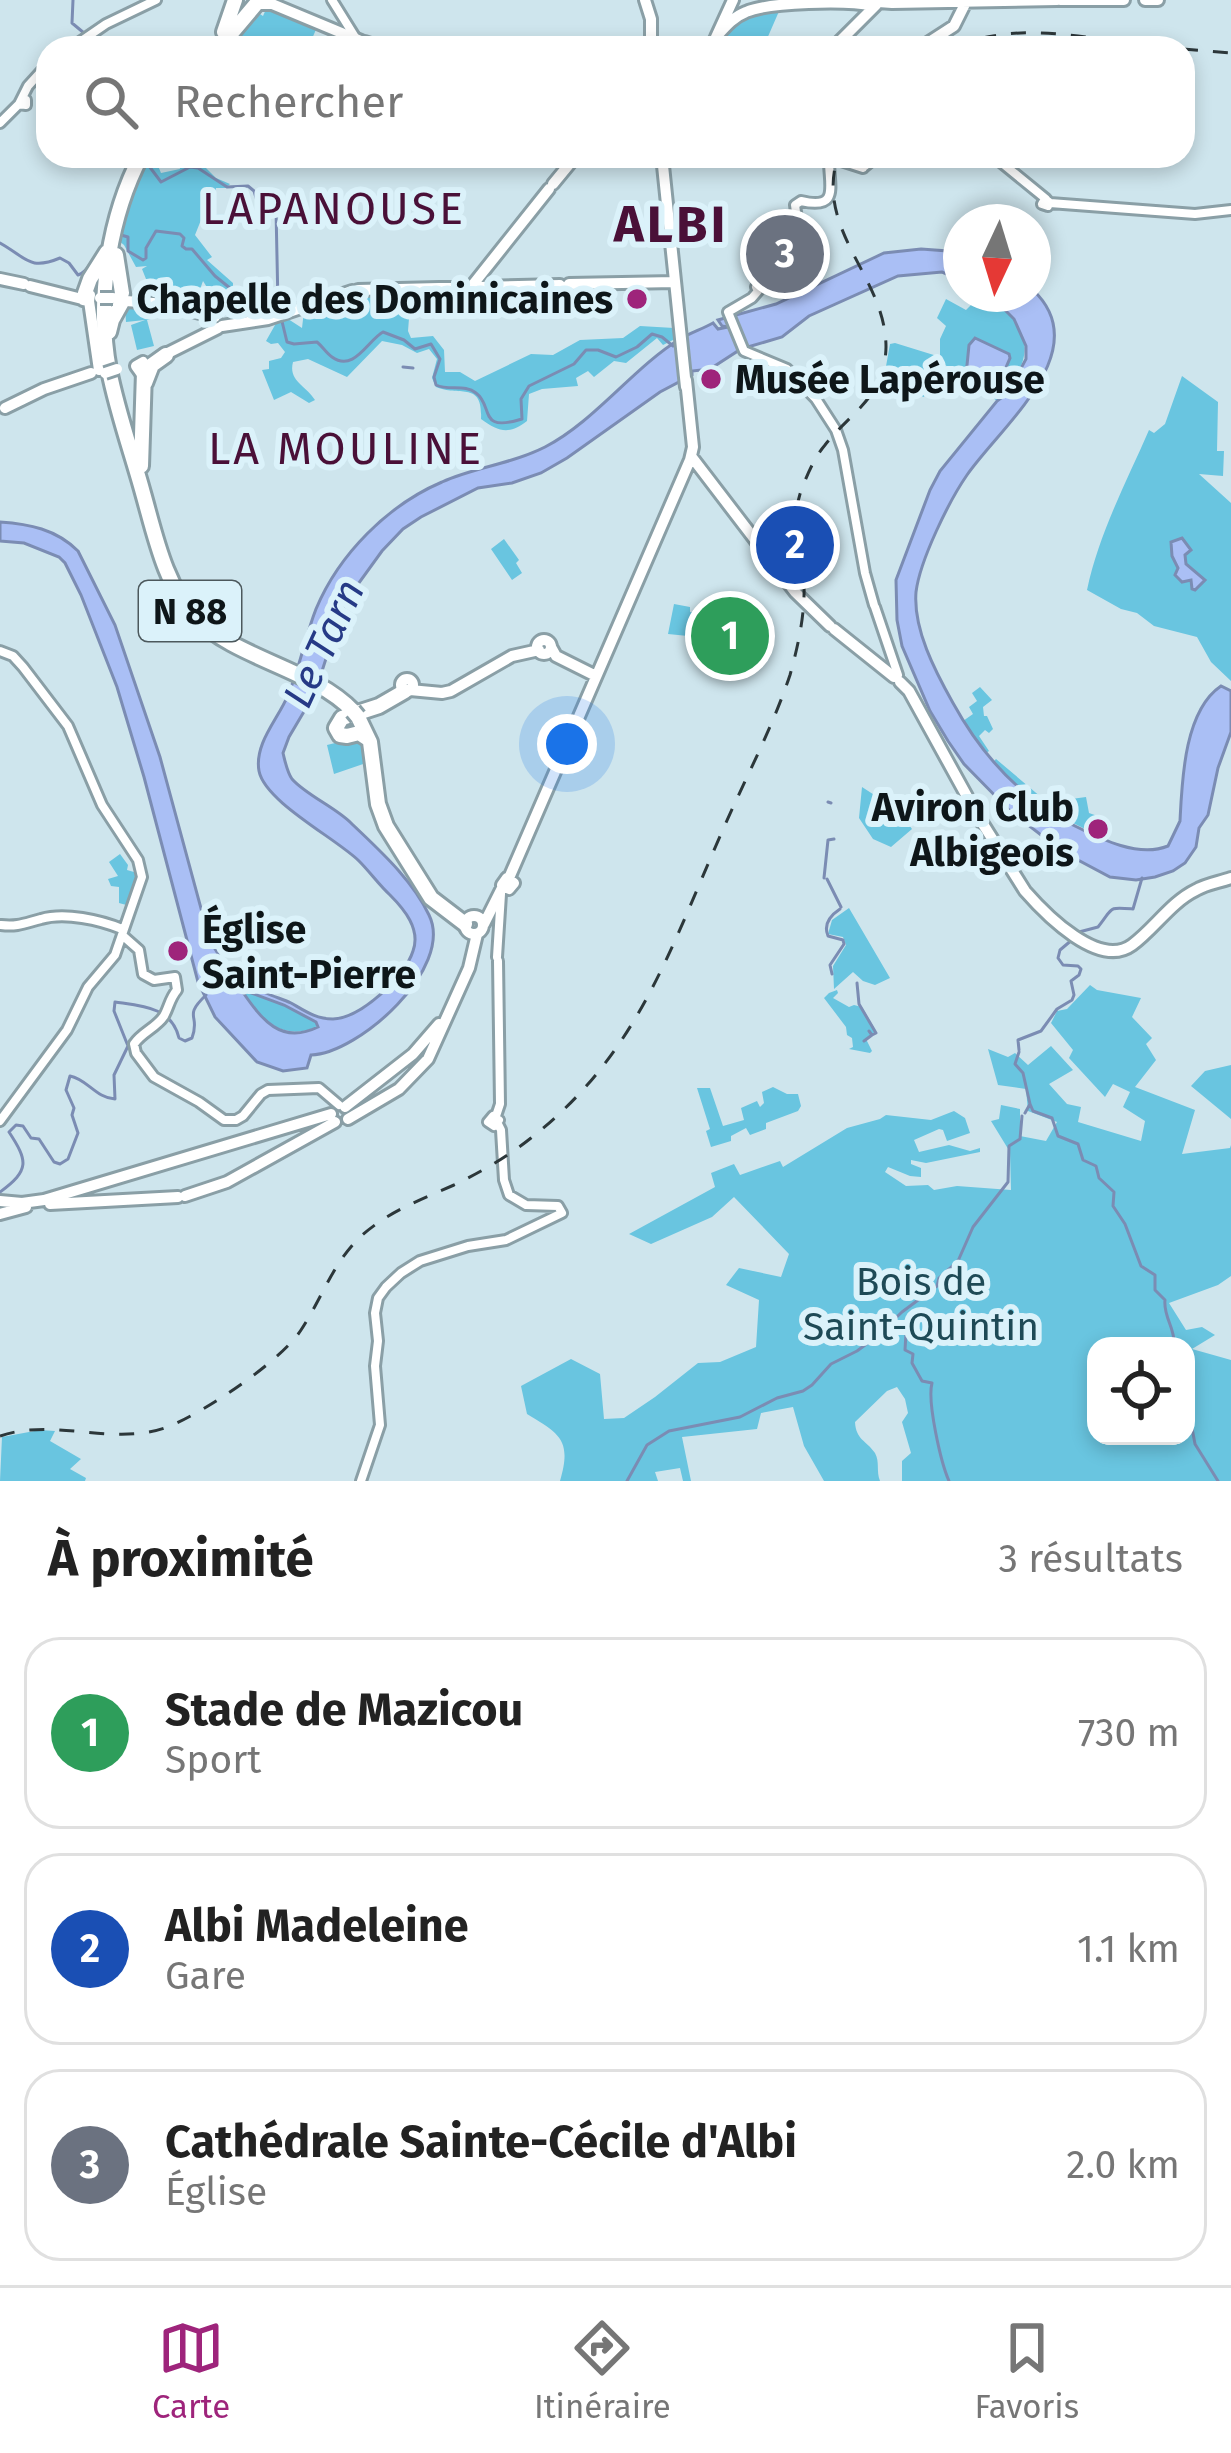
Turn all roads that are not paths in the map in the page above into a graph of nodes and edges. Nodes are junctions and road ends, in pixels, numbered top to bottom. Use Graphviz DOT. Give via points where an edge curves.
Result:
graph roads {
  1 [pos="332,0"];
  2 [pos="646,0"];
  3 [pos="733,0"];
  4 [pos="1057,0"];
  5 [pos="1124,0"];
  6 [pos="154,1"];
  7 [pos="257,1"];
  8 [pos="967,1"];
  9 [pos="871,4"];
  10 [pos="723,28"];
  11 [pos="88,36"];
  12 [pos="222,36"];
  13 [pos="226,36"];
  14 [pos="351,36"];
  15 [pos="357,36"];
  16 [pos="651,36"];
  17 [pos="843,36"];
  18 [pos="939,36"];
  19 [pos="36,77"];
  20 [pos="0,124"];
  21 [pos="136,168"];
  22 [pos="137,168"];
  23 [pos="566,168"];
  24 [pos="664,168"];
  25 [pos="664,168"];
  26 [pos="830,168"];
  27 [pos="1006,168"];
  28 [pos="1231,210"];
  29 [pos="116,232"];
  30 [pos="801,247"];
  31 [pos="0,279"];
  32 [pos="675,282"];
  33 [pos="470,287"];
  34 [pos="756,287"];
  35 [pos="101,298"];
  36 [pos="281,315"];
  37 [pos="218,322"];
  38 [pos="680,328"];
  39 [pos="166,355"];
  40 [pos="142,367"];
  41 [pos="104,371"];
  42 [pos="686,380"];
  43 [pos="3,411"];
  44 [pos="142,418"];
  45 [pos="129,442"];
  46 [pos="694,452"];
  47 [pos="143,483"];
  48 [pos="0,651"];
  49 [pos="286,669"];
  50 [pos="898,678"];
  51 [pos="593,681"];
  52 [pos="405,689"];
  53 [pos="331,692"];
  54 [pos="356,713"];
  55 [pos="375,753"];
  56 [pos="374,773"];
  57 [pos="1231,878"];
  58 [pos="497,908"];
  59 [pos="2,923"];
  60 [pos="474,925"];
  61 [pos="122,932"];
  62 [pos="339,1110"];
  63 [pos="0,1121"];
  64 [pos="0,1201"];
  65 [pos="0,1214"];
  66 [pos="361,1481"];
  1 -- 15 [label="street"];
  2 -- 16 [label="main road"];
  3 -- 10 [label="main road"];
  4 -- 5 [label="main road"];
  4 -- 8 [label="main road"];
  6 -- 11 [label="street"];
  7 -- 12 [label="highway"];
  7 -- 13 [label="highway"];
  7 -- 14 [label="main road"];
  8 -- 9 [label="main road"];
  8 -- 18 [label="main road"];
  9 -- 10 [label="main road" via="764,7"];
  9 -- 17 [label="main road"];
  19 -- 20 [label="street"];
  21 -- 35 [label="highway, N 88"];
  22 -- 29 [label="highway, N 88"];
  23 -- 33 [label="main road"];
  24 -- 32 [label="main road"];
  25 -- 38 [label="main road"];
  26 -- 30 [label="street" via="829,197 800,205"];
  27 -- 28 [label="street" via="1045,200 1199,215"];
  29 -- 35 [label="highway"];
  29 -- 41 [label="highway, N 88"];
  31 -- 35 [label="main road"];
  32 -- 33 [label="main road"];
  32 -- 38 [label="main road"];
  33 -- 36 [label="main road" via="356,289"];
  34 -- 50 [label="street" via="728,312 746,352 788,369 837,432 865,573"];
  35 -- 37 [label="main road" via="184,308"];
  35 -- 41 [label="highway" via="111,324"];
  35 -- 41 [label="main road" via="93,350"];
  35 -- 45 [label="highway, N 88"];
  36 -- 37 [label="main road"];
  36 -- 37 [label="main road"];
  37 -- 39 [label="main road"];
  37 -- 40 [label="main road"];
  38 -- 42 [label="main road"];
  39 -- 40 [label="main road"];
  39 -- 44 [label="highway" via="146,376"];
  40 -- 41 [label="main road"];
  40 -- 44 [label="highway"];
  41 -- 43 [label="main road"];
  41 -- 45 [label="highway"];
  41 -- 47 [label="highway, N 88"];
  42 -- 46 [label="main road"];
  42 -- 46 [label="main road"];
  44 -- 47 [label="highway"];
  45 -- 49 [label="highway, N 88" via="180,598 206,627"];
  46 -- 50 [label="main road" via="807,605"];
  46 -- 51 [label="main road"];
  47 -- 49 [label="highway, N 88" via="190,608"];
  48 -- 61 [label="street" via="23,667 68,726 102,805 141,867"];
  49 -- 53 [label="highway, N 88"];
  50 -- 57 [label="main road" via="1025,891 1076,936 1120,952 1194,890"];
  51 -- 52 [label="main road" via="544,649 512,656 446,692"];
  51 -- 58 [label="main road"];
  52 -- 53 [label="highway" via="360,707"];
  52 -- 54 [label="highway"];
  52 -- 55 [label="highway" via="374,717"];
  53 -- 54 [label="highway, N 88"];
  54 -- 55 [label="highway, N 88"];
  54 -- 56 [label="highway"];
  54 -- 56 [label="highway" via="337,730 366,736"];
  55 -- 60 [label="highway, N 88" via="388,824 438,902"];
  56 -- 60 [label="highway" via="386,826 430,898"];
  58 -- 60 [label="main road"];
  58 -- 66 [label="street" via="504,1180 522,1204 563,1212 506,1240 420,1261 381,1294 380,1425"];
  59 -- 61 [label="street" via="94,920"];
  60 -- 62 [label="main road" via="453,1000 418,1047"];
  60 -- 62 [label="main road" via="468,970 422,1067 399,1089"];
  61 -- 62 [label="street" via="137,948 143,974 175,977 178,990 134,1044 154,1076 232,1121 273,1090 319,1088"];
  61 -- 63 [label="street" via="73,1022"];
  62 -- 64 [label="main road" via="39,1202"];
  62 -- 65 [label="main road" via="227,1182 181,1196"];
}
